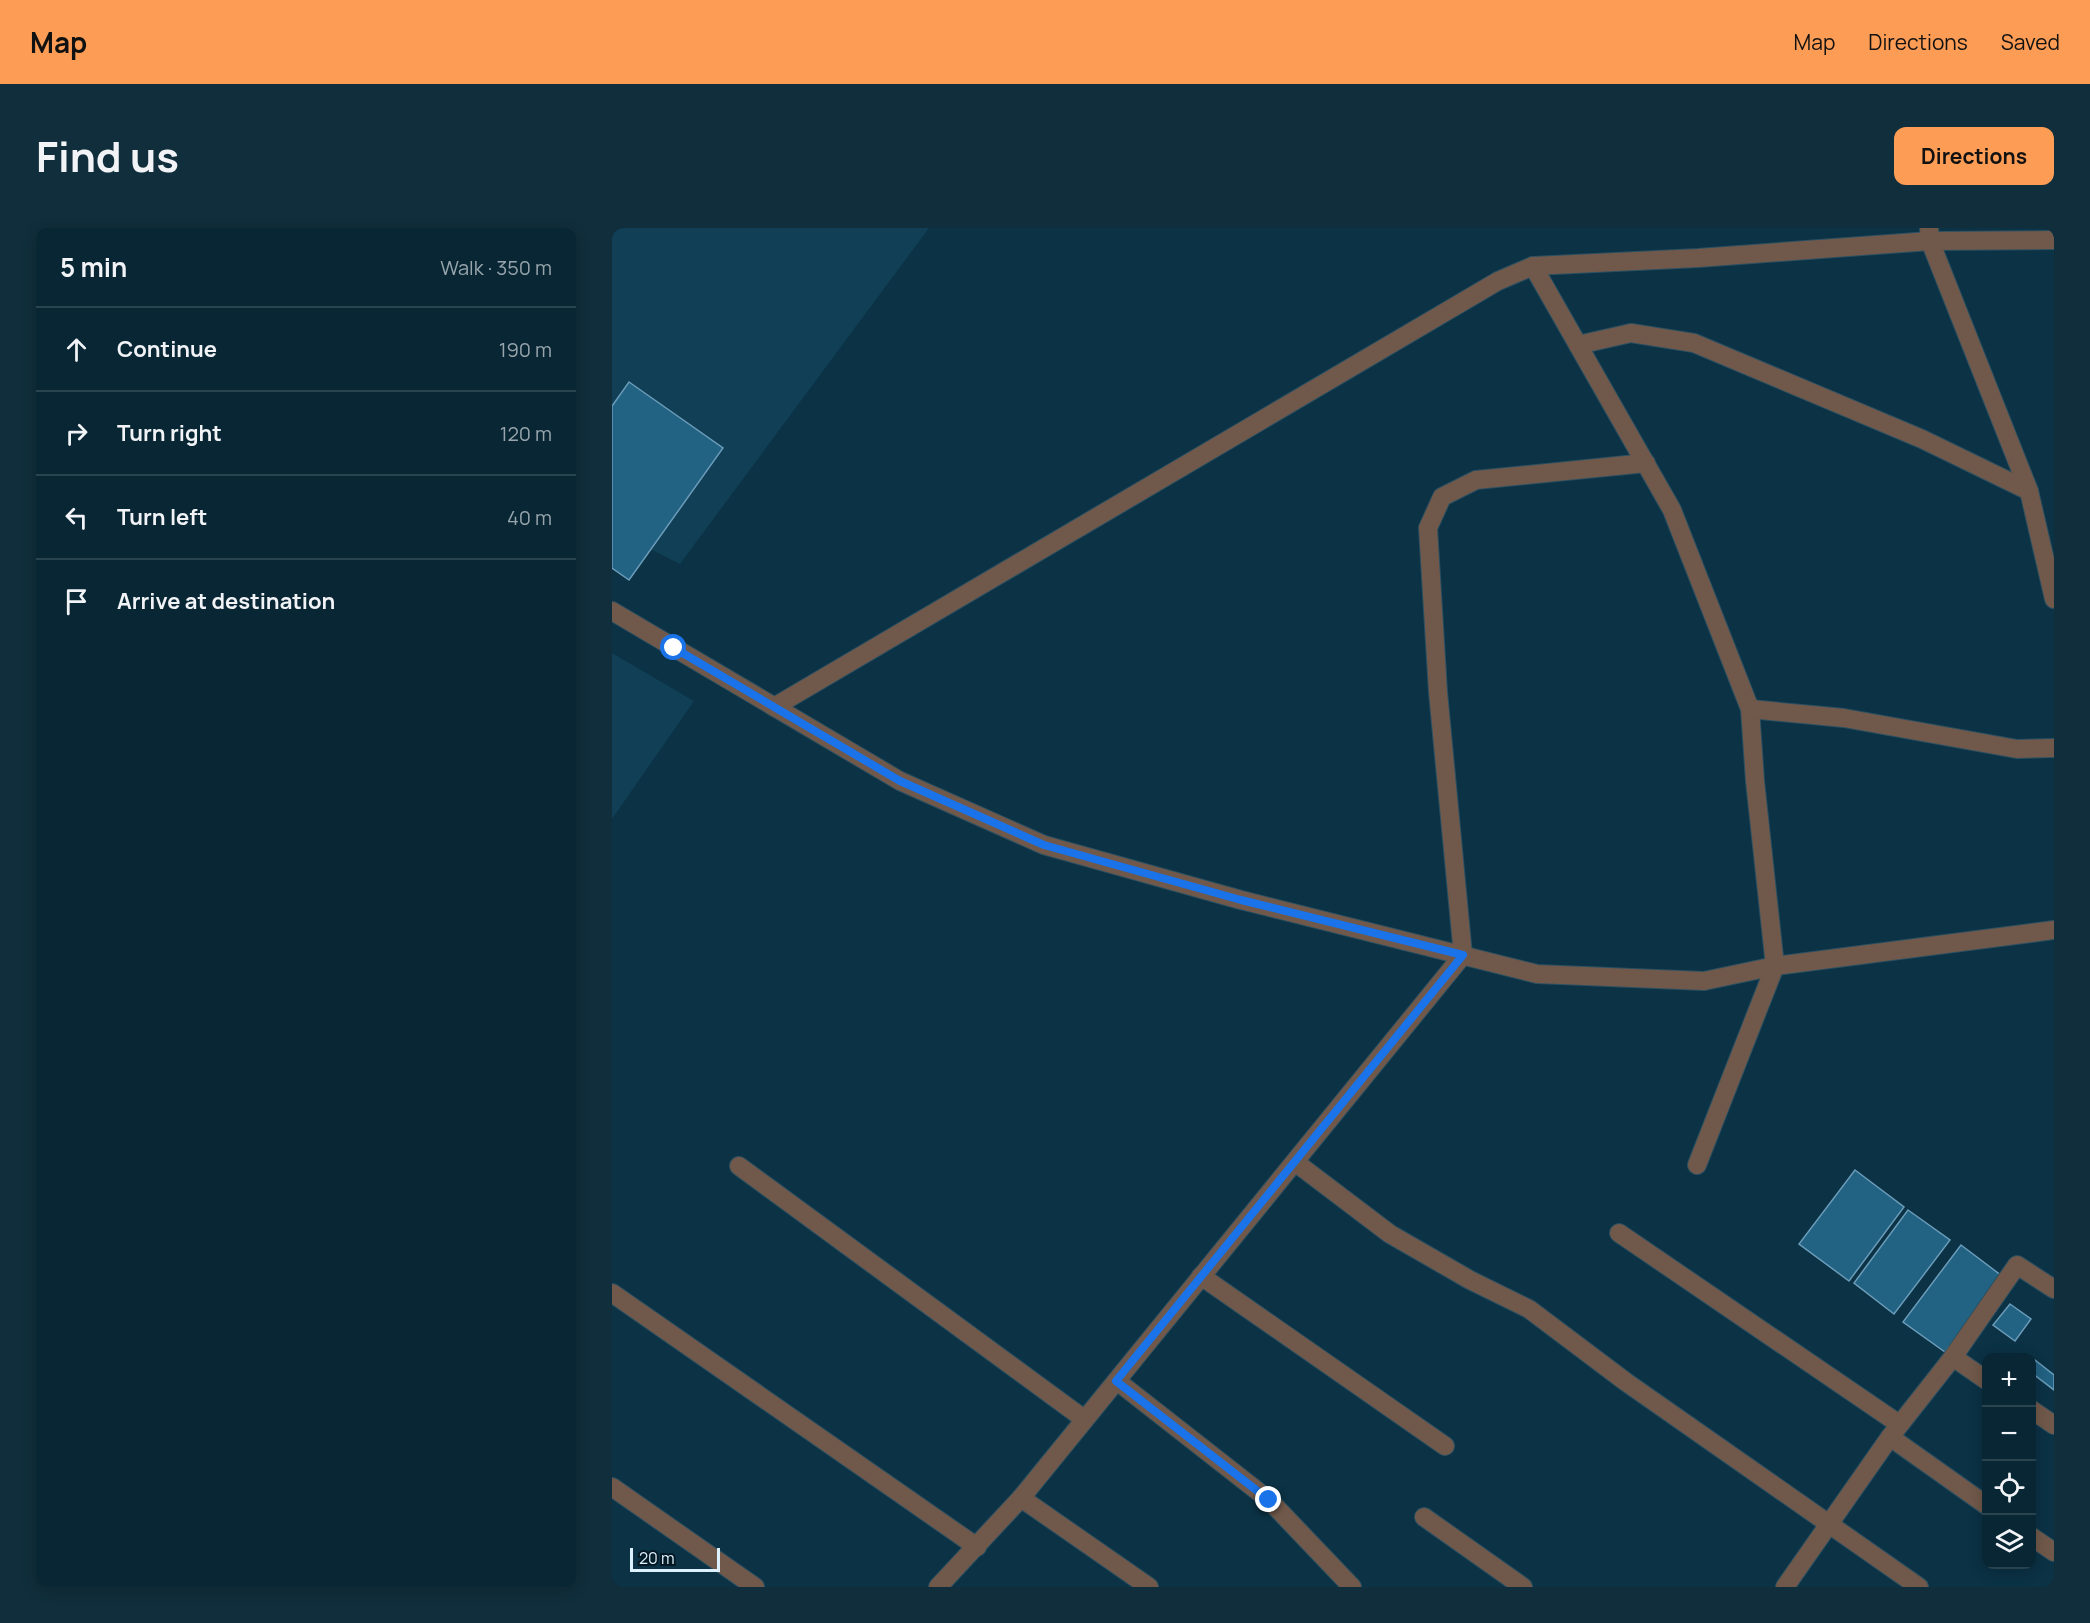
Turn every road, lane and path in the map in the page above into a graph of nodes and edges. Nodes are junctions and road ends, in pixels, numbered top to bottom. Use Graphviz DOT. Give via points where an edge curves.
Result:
graph roads {
  1 [pos="1929,235"];
  2 [pos="2054,240"];
  3 [pos="1533,266"];
  4 [pos="1578,345"];
  5 [pos="1646,463"];
  6 [pos="2029,491"];
  7 [pos="2054,599"];
  8 [pos="612,611"];
  9 [pos="774,707"];
  10 [pos="1750,709"];
  11 [pos="2054,748"];
  12 [pos="2054,930"];
  13 [pos="1463,955"];
  14 [pos="1775,966"];
  15 [pos="1295,1162"];
  16 [pos="1697,1165"];
  17 [pos="739,1166"];
  18 [pos="1619,1233"];
  19 [pos="1201,1276"];
  20 [pos="2054,1289"];
  21 [pos="612,1293"];
  22 [pos="1953,1357"];
  23 [pos="1982,1377"];
  24 [pos="1116,1381"];
  25 [pos="2036,1413"];
  26 [pos="1084,1419"];
  27 [pos="2054,1425"];
  28 [pos="1894,1430"];
  29 [pos="1445,1446"];
  30 [pos="612,1487"];
  31 [pos="1021,1498"];
  32 [pos="1982,1502"];
  33 [pos="1424,1517"];
  34 [pos="1830,1525"];
  35 [pos="2036,1540"];
  36 [pos="977,1547"];
  37 [pos="2054,1552"];
  38 [pos="1347,1586"];
  39 [pos="756,1587"];
  40 [pos="940,1587"];
  41 [pos="1149,1587"];
  42 [pos="1523,1587"];
  43 [pos="1785,1587"];
  44 [pos="1919,1587"];
  1 -- 2 [label="street"];
  1 -- 3 [label="street" via="1698,258"];
  1 -- 6 [label="street"];
  3 -- 4 [label="street"];
  3 -- 9 [label="street" via="1488,287"];
  4 -- 5 [label="street"];
  4 -- 6 [label="street" via="1631,333 1694,343 1922,440"];
  5 -- 10 [label="street" via="1672,510"];
  5 -- 13 [label="street" via="1476,480 1442,497 1428,528 1438,692"];
  6 -- 7 [label="street"];
  8 -- 9 [label="street"];
  9 -- 13 [label="street" via="900,781 1044,845 1241,900"];
  10 -- 11 [label="street" via="1844,718 2017,748"];
  10 -- 14 [label="street"];
  12 -- 14 [label="street"];
  13 -- 14 [label="street" via="1537,974 1704,981"];
  13 -- 15 [label="street"];
  14 -- 16 [label="street"];
  15 -- 19 [label="street"];
  15 -- 34 [label="street" via="1390,1234 1529,1310"];
  17 -- 26 [label="street"];
  18 -- 28 [label="street"];
  19 -- 24 [label="street"];
  19 -- 29 [label="street"];
  20 -- 22 [label="street" via="2017,1265"];
  21 -- 36 [label="street"];
  22 -- 23 [label="street"];
  22 -- 28 [label="street"];
  24 -- 26 [label="street"];
  24 -- 38 [label="street" via="1269,1500"];
  25 -- 27 [label="street"];
  26 -- 31 [label="street"];
  28 -- 32 [label="street"];
  28 -- 34 [label="street"];
  30 -- 39 [label="street"];
  31 -- 36 [label="street"];
  31 -- 41 [label="street"];
  33 -- 42 [label="street"];
  34 -- 43 [label="street"];
  34 -- 44 [label="street"];
  35 -- 37 [label="street"];
  36 -- 40 [label="street"];
}
